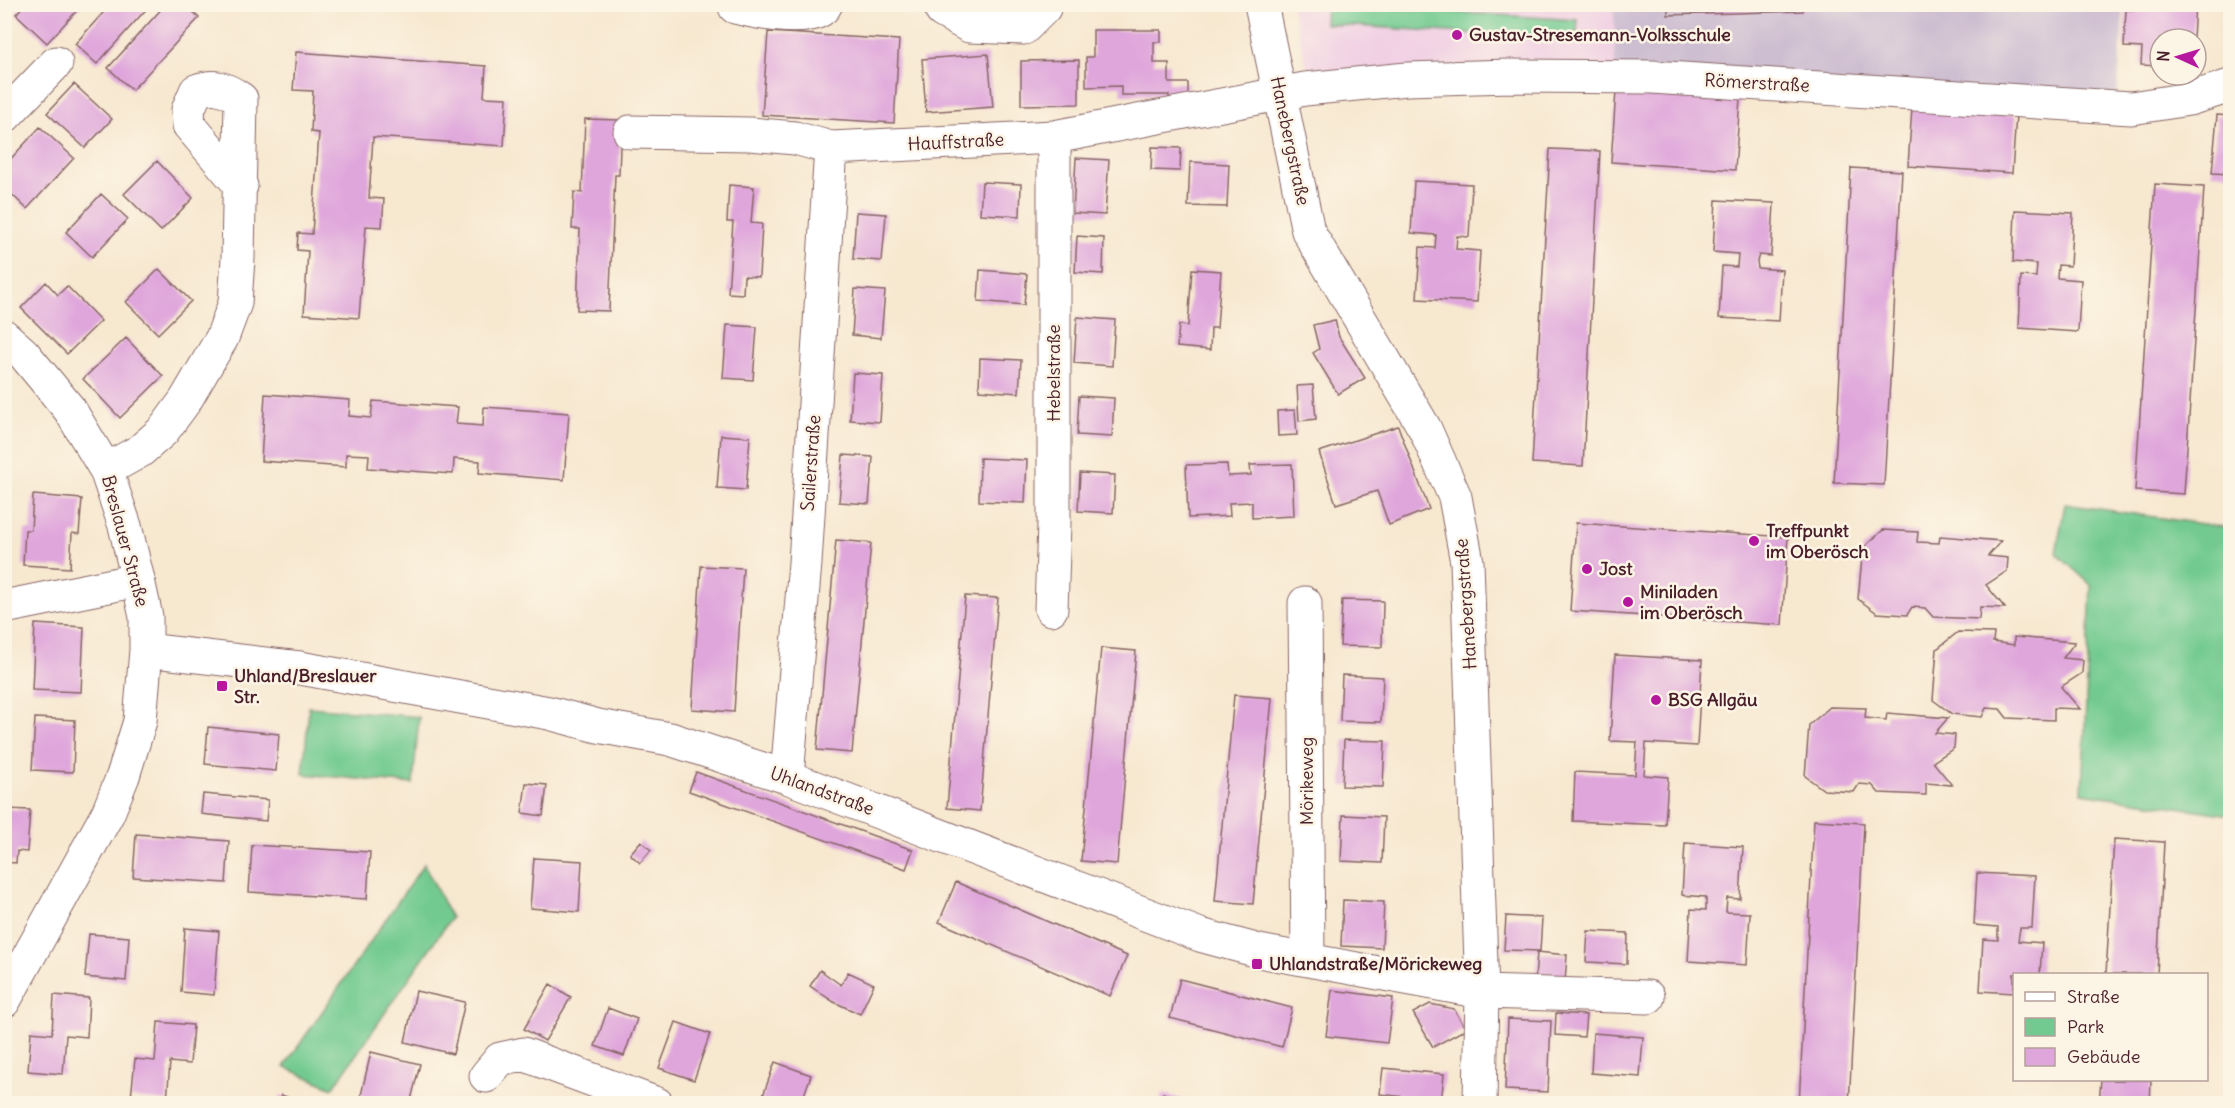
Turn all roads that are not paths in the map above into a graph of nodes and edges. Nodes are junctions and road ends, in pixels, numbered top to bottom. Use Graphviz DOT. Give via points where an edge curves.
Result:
graph roads {
  1 [pos="735,4"];
  2 [pos="826,4"];
  3 [pos="941,4"];
  4 [pos="1043,4"];
  5 [pos="1262,4"];
  6 [pos="57,63"];
  7 [pos="2230,86"];
  8 [pos="226,88"];
  9 [pos="258,88"];
  10 [pos="1280,92"];
  11 [pos="4,117"];
  12 [pos="630,132"];
  13 [pos="1054,137"];
  14 [pos="831,148"];
  15 [pos="241,186"];
  16 [pos="4,336"];
  17 [pos="106,470"];
  18 [pos="138,580"];
  19 [pos="1305,603"];
  20 [pos="4,607"];
  21 [pos="1051,609"];
  22 [pos="146,650"];
  23 [pos="787,777"];
  24 [pos="1308,960"];
  25 [pos="1482,992"];
  26 [pos="1648,997"];
  27 [pos="4,1001"];
  28 [pos="486,1076"];
  29 [pos="657,1104"];
  30 [pos="1480,1104"];
  1 -- 2 [label="street" via="762,14 815,15"];
  3 -- 4 [label="street" via="942,11 969,26 1024,28 1044,8"];
  5 -- 10 [label="street, Hanebergstraße"];
  6 -- 11 [label="street"];
  7 -- 10 [label="street, Römerstraße" via="2189,99 2131,108 1652,77 1407,79"];
  8 -- 9 [label="street"];
  8 -- 15 [label="street" via="241,99"];
  8 -- 15 [label="street" via="208,86 196,91 188,110 189,125"];
  10 -- 13 [label="street, Hauffstraße"];
  10 -- 25 [label="street, Hanebergstraße" via="1308,231 1425,429 1455,497 1467,562"];
  12 -- 14 [label="street, Hauffstraße" via="750,134 795,138"];
  13 -- 14 [label="street, Hauffstraße"];
  13 -- 21 [label="street, Hebelstraße"];
  14 -- 23 [label="street, Sailerstraße" via="805,563"];
  15 -- 17 [label="street" via="234,303 222,338 163,431 140,451"];
  16 -- 17 [label="street, Breslauer Straße" via="70,410"];
  17 -- 18 [label="street, Breslauer Straße"];
  18 -- 20 [label="street"];
  18 -- 22 [label="street, Breslauer Straße" via="146,617"];
  19 -- 24 [label="street, Mörikeweg"];
  22 -- 23 [label="street, Uhlandstraße" via="300,668 549,713 670,739"];
  22 -- 27 [label="street, Breslauer Straße" via="140,721 123,776 108,813"];
  23 -- 24 [label="street, Uhlandstraße" via="1200,934"];
  24 -- 25 [label="street, Uhlandstraße"];
  25 -- 26 [label="street, Uhlandstraße"];
  25 -- 30 [label="street, Hanebergstraße"];
  28 -- 29 [label="street" via="500,1059 523,1054"];
}
